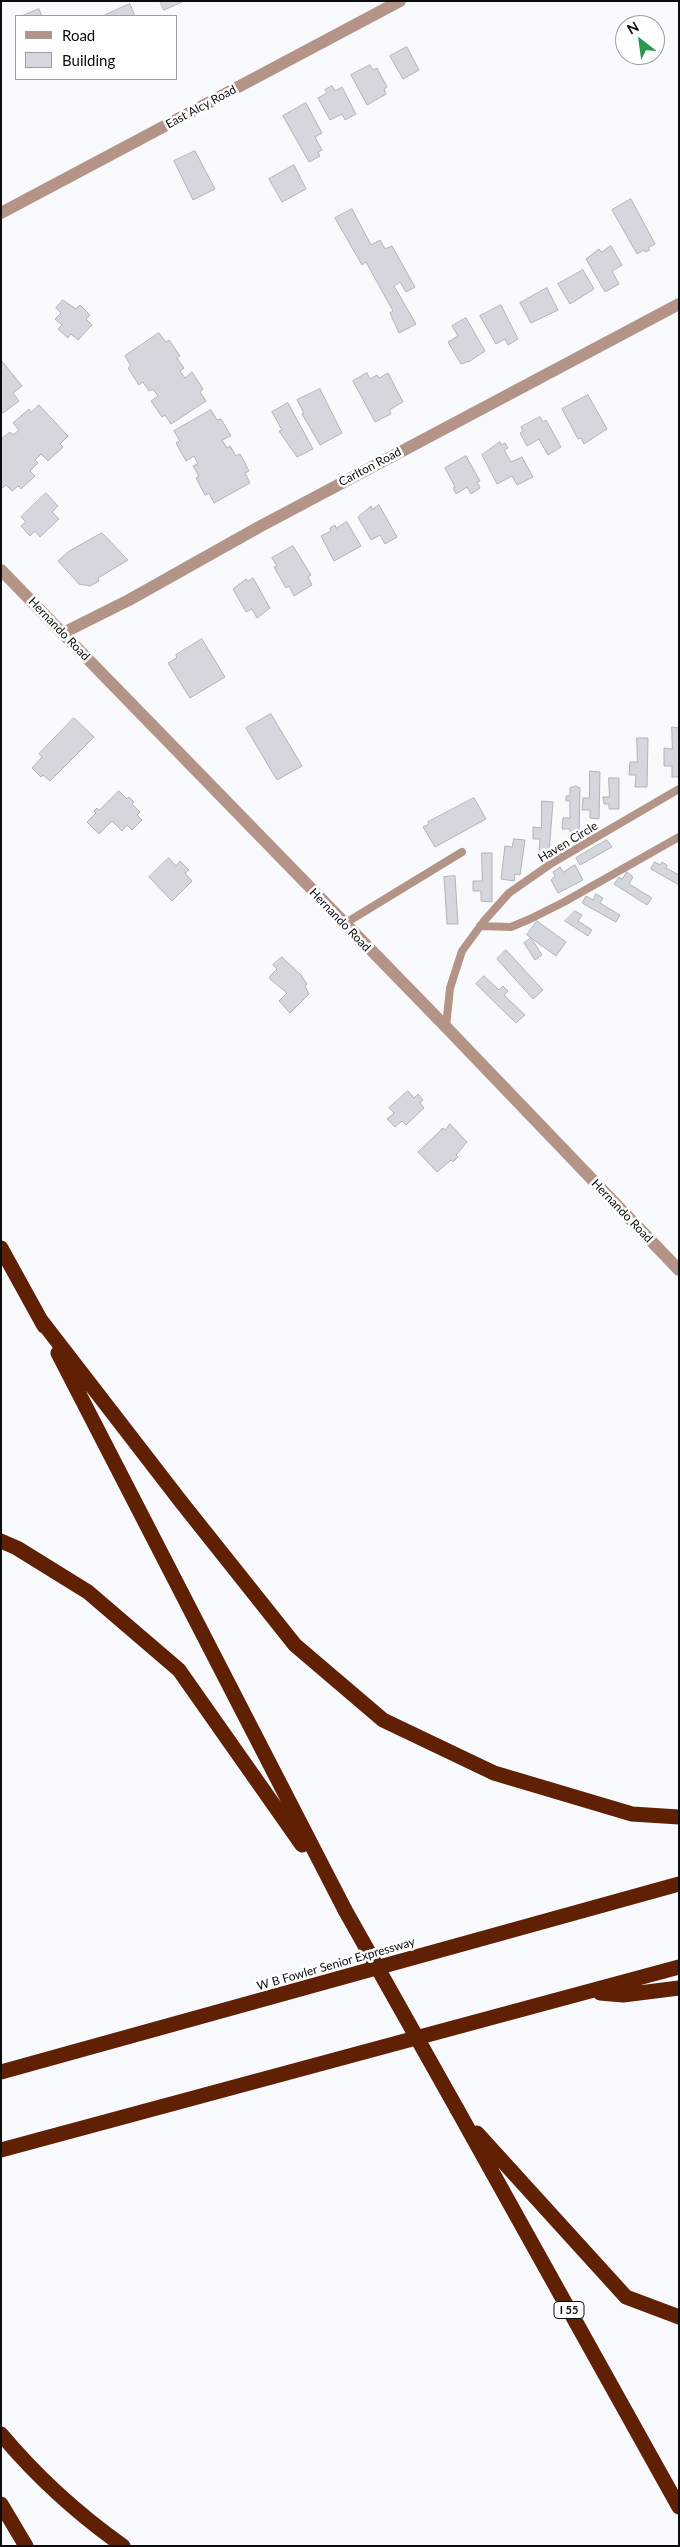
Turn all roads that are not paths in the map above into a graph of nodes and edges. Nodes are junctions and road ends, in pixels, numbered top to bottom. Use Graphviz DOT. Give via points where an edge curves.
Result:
graph roads {
  1 [pos="400,1"];
  2 [pos="1,212"];
  3 [pos="679,304"];
  4 [pos="1,570"];
  5 [pos="63,633"];
  6 [pos="679,789"];
  7 [pos="679,837"];
  8 [pos="462,852"];
  9 [pos="344,924"];
  10 [pos="480,926"];
  11 [pos="446,1027"];
  12 [pos="1,1248"];
  13 [pos="677,1266"];
  14 [pos="40,1318"];
  15 [pos="1,1541"];
  16 [pos="679,1817"];
  17 [pos="679,1884"];
  18 [pos="334,1889"];
  19 [pos="679,1968"];
  20 [pos="679,1988"];
  21 [pos="589,1992"];
  22 [pos="1,2072"];
  23 [pos="458,2111"];
  24 [pos="1,2150"];
  25 [pos="679,2317"];
  26 [pos="1,2434"];
  27 [pos="1,2504"];
  28 [pos="679,2506"];
  29 [pos="26,2546"];
  30 [pos="123,2546"];
  1 -- 2 [label="street, East Alcy Road"];
  3 -- 5 [label="street, Carlton Road"];
  4 -- 5 [label="street, Hernando Road"];
  5 -- 9 [label="street, Hernando Road"];
  6 -- 10 [label="lane, Haven Circle" via="508,893"];
  7 -- 10 [label="lane" via="530,919 511,927"];
  8 -- 9 [label="lane"];
  9 -- 11 [label="street, Hernando Road"];
  10 -- 11 [label="lane, Haven Circle" via="462,951 453,979"];
  11 -- 13 [label="street, Hernando Road"];
  12 -- 14 [label="highway"];
  14 -- 16 [label="highway" via="295,1645 383,1720 494,1772 632,1814"];
  14 -- 18 [label="highway"];
  15 -- 18 [label="highway" via="88,1592 179,1670"];
  17 -- 22 [label="highway, W B Fowler Senior Expressway"];
  18 -- 23 [label="highway, I 55, bridge"];
  19 -- 21 [label="highway"];
  20 -- 21 [label="highway" via="624,1995"];
  21 -- 24 [label="highway"];
  23 -- 25 [label="highway" via="626,2297"];
  23 -- 28 [label="highway, I 55"];
  26 -- 30 [label="highway" via="48,2485"];
  27 -- 29 [label="highway"];
}
